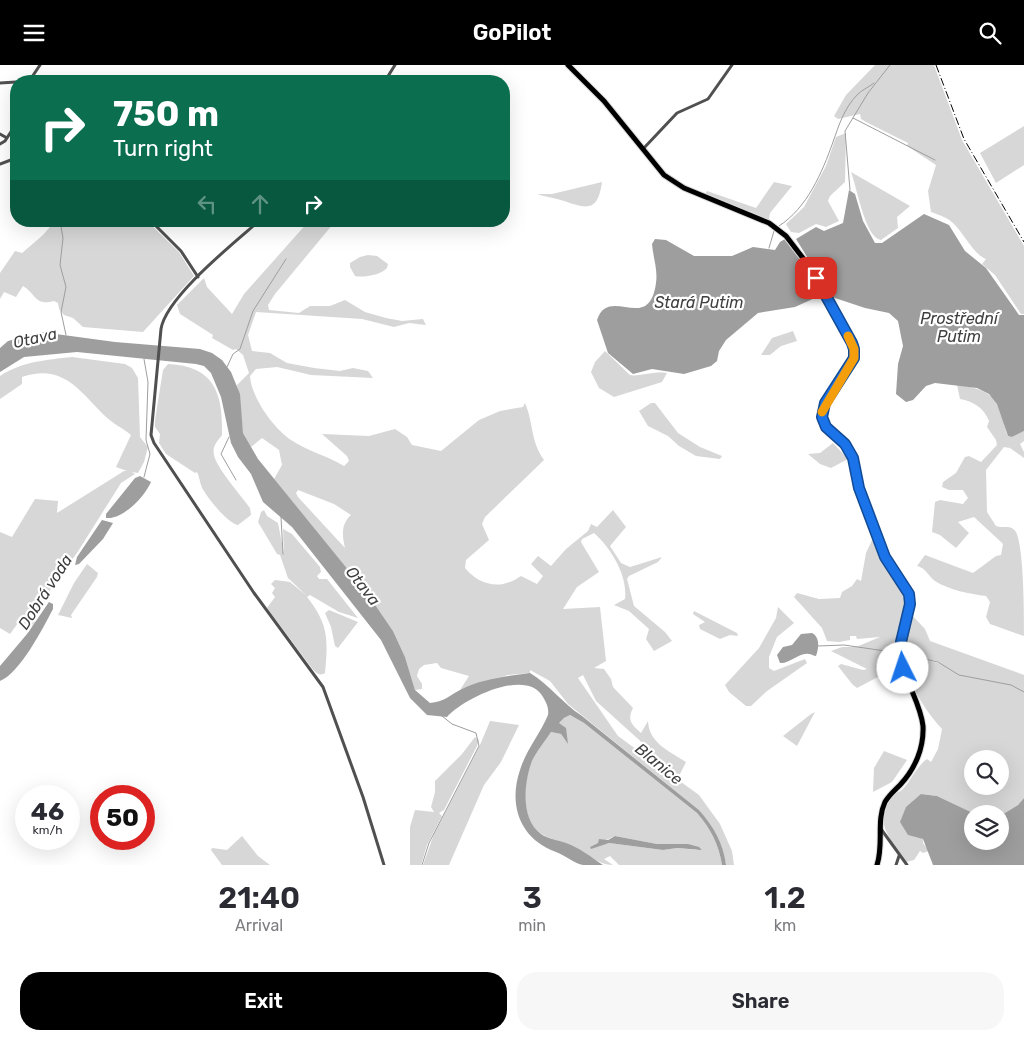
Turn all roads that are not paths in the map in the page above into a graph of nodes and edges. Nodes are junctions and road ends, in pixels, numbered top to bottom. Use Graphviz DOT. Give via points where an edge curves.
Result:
graph roads {
  1 [pos="568,65"];
  2 [pos="732,65"];
  3 [pos="10,133"];
  4 [pos="0,134"];
  5 [pos="7,138"];
  6 [pos="0,144"];
  7 [pos="642,149"];
  8 [pos="157,227"];
  9 [pos="252,227"];
  10 [pos="198,277"];
  11 [pos="881,828"];
  12 [pos="889,841"];
  13 [pos="881,844"];
  14 [pos="899,856"];
  15 [pos="906,864"];
  16 [pos="384,865"];
  17 [pos="877,865"];
  18 [pos="896,865"];
  1 -- 7 [label="main road" via="604,101"];
  2 -- 7 [label="street" via="708,99 677,113"];
  3 -- 5 [label="street"];
  4 -- 5 [label="street"];
  5 -- 6 [label="street"];
  7 -- 11 [label="main road" via="660,172 678,184 769,223 786,236 809,266 853,346 854,358 825,403 822,417 826,427 845,444 853,458 859,488 885,557 909,594 901,655 922,725 917,761 886,801"];
  8 -- 10 [label="street" via="181,251"];
  9 -- 10 [label="street"];
  10 -- 16 [label="street" via="167,311 162,323 151,430 154,443 254,593 322,687 363,797"];
  11 -- 12 [label="street"];
  11 -- 13 [label="main road"];
  12 -- 13 [label="street"];
  12 -- 14 [label="street"];
  13 -- 17 [label="main road"];
  14 -- 15 [label="street"];
  14 -- 18 [label="street"];
  15 -- 18 [label="street"];
}
